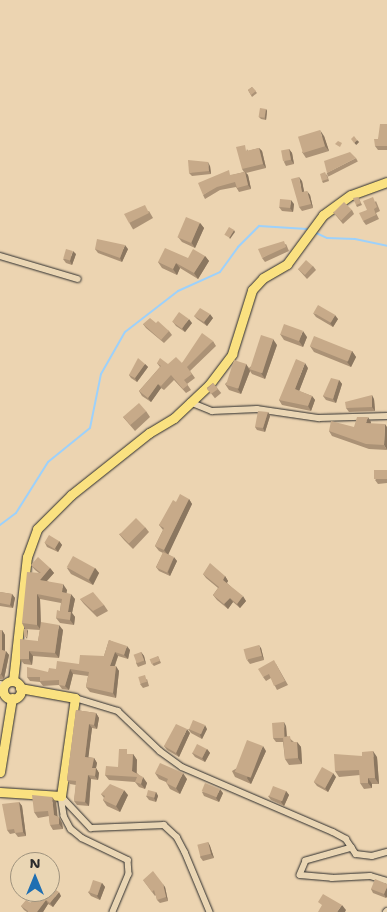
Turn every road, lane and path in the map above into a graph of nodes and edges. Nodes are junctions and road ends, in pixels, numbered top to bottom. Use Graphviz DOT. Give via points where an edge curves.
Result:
graph roads {
  1 [pos="387,182"];
  2 [pos="0,256"];
  3 [pos="78,279"];
  4 [pos="190,402"];
  5 [pos="387,416"];
  6 [pos="13,681"];
  7 [pos="2,686"];
  8 [pos="20,688"];
  9 [pos="12,698"];
  10 [pos="76,698"];
  11 [pos="0,772"];
  12 [pos="0,792"];
  13 [pos="61,796"];
  14 [pos="352,848"];
  15 [pos="387,852"];
  16 [pos="387,881"];
  17 [pos="113,912"];
  18 [pos="210,912"];
  1 -- 4 [label="main road" via="351,194 323,215 287,264 263,278 252,290 229,359"];
  2 -- 3 [label="street"];
  4 -- 5 [label="street" via="212,411 257,409 319,418"];
  4 -- 6 [label="main road" via="174,418 102,469 37,529 27,556"];
  6 -- 7 [label="main road"];
  6 -- 8 [label="main road"];
  7 -- 9 [label="main road" via="6,696"];
  8 -- 9 [label="main road" via="18,696"];
  8 -- 10 [label="main road"];
  9 -- 11 [label="main road"];
  10 -- 13 [label="main road"];
  10 -- 14 [label="street" via="118,712 182,767 334,832 346,839"];
  12 -- 13 [label="main road"];
  13 -- 17 [label="street" via="64,816 72,829 82,838 128,860 128,874"];
  13 -- 18 [label="street" via="91,828 164,824 186,852"];
  14 -- 15 [label="street" via="356,854 372,856"];
  14 -- 16 [label="street" via="306,861 300,875 332,878 370,876"];
}
